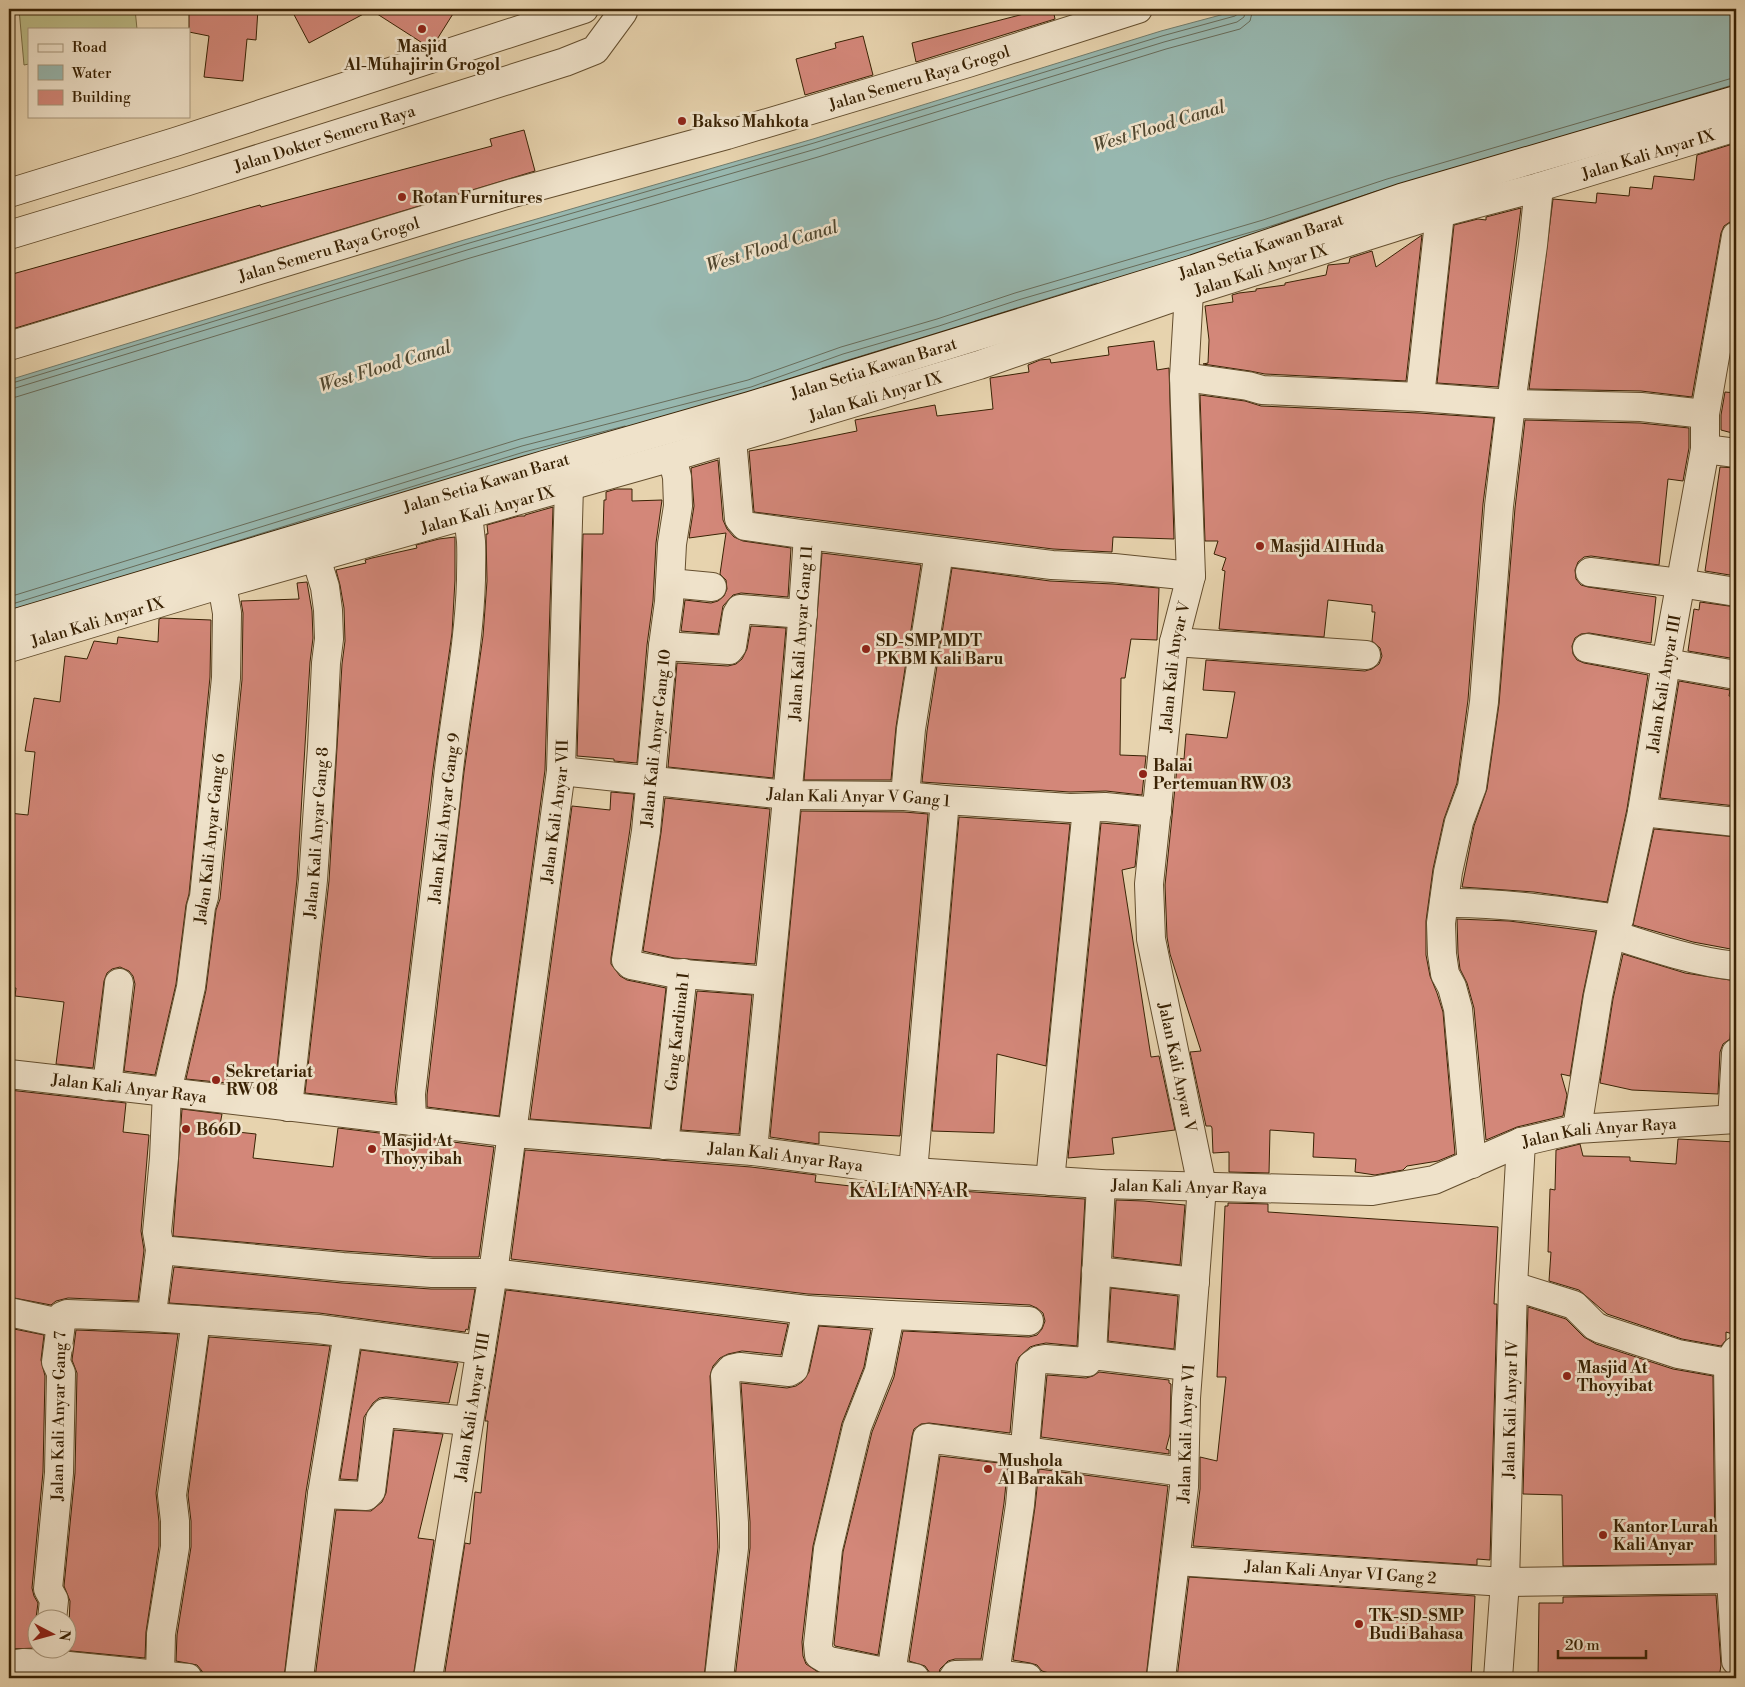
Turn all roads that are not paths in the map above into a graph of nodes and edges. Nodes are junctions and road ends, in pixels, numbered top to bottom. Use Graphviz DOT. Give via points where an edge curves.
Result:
graph roads {
  1 [pos="584,9"];
  2 [pos="589,9"];
  3 [pos="1138,9"];
  4 [pos="627,10"];
  5 [pos="595,50"];
  6 [pos="1736,100"];
  7 [pos="1736,127"];
  8 [pos="1539,187"];
  9 [pos="9,193"];
  10 [pos="1440,213"];
  11 [pos="9,235"];
  12 [pos="1736,236"];
  13 [pos="1189,292"];
  14 [pos="9,346"];
  15 [pos="1184,377"];
  16 [pos="1420,397"];
  17 [pos="1511,404"];
  18 [pos="1705,414"];
  19 [pos="732,439"];
  20 [pos="1705,449"];
  21 [pos="1736,453"];
  22 [pos="672,457"];
  23 [pos="569,486"];
  24 [pos="467,515"];
  25 [pos="808,535"];
  26 [pos="939,552"];
  27 [pos="316,558"];
  28 [pos="1590,572"];
  29 [pos="1191,576"];
  30 [pos="670,583"];
  31 [pos="1680,583"];
  32 [pos="222,584"];
  33 [pos="712,587"];
  34 [pos="1736,592"];
  35 [pos="803,614"];
  36 [pos="9,625"];
  37 [pos="1174,642"];
  38 [pos="663,646"];
  39 [pos="9,648"];
  40 [pos="1587,648"];
  41 [pos="1366,655"];
  42 [pos="1666,663"];
  43 [pos="1736,675"];
  44 [pos="561,771"];
  45 [pos="650,781"];
  46 [pos="788,795"];
  47 [pos="905,796"];
  48 [pos="945,800"];
  49 [pos="1086,808"];
  50 [pos="1157,812"];
  51 [pos="1642,812"];
  52 [pos="1736,822"];
  53 [pos="1444,903"];
  54 [pos="1615,927"];
  55 [pos="1736,966"];
  56 [pos="683,974"];
  57 [pos="768,981"];
  58 [pos="119,983"];
  59 [pos="1736,1053"];
  60 [pos="9,1074"];
  61 [pos="107,1086"];
  62 [pos="168,1092"];
  63 [pos="288,1107"];
  64 [pos="1734,1119"];
  65 [pos="412,1121"];
  66 [pos="1577,1129"];
  67 [pos="513,1133"];
  68 [pos="1521,1142"];
  69 [pos="664,1145"];
  70 [pos="753,1151"];
  71 [pos="1472,1164"];
  72 [pos="913,1172"];
  73 [pos="1050,1181"];
  74 [pos="1102,1184"];
  75 [pos="1202,1186"];
  76 [pos="160,1250"];
  77 [pos="1096,1271"];
  78 [pos="492,1273"];
  79 [pos="1194,1282"];
  80 [pos="1514,1286"];
  81 [pos="807,1310"];
  82 [pos="9,1312"];
  83 [pos="890,1315"];
  84 [pos="150,1318"];
  85 [pos="196,1320"];
  86 [pos="1029,1321"];
  87 [pos="60,1323"];
  88 [pos="348,1334"];
  89 [pos="481,1350"];
  90 [pos="1092,1355"];
  91 [pos="1732,1357"];
  92 [pos="1188,1366"];
  93 [pos="469,1421"];
  94 [pos="1025,1451"];
  95 [pos="1184,1472"];
  96 [pos="322,1494"];
  97 [pos="1176,1562"];
  98 [pos="1731,1579"];
  99 [pos="1505,1582"];
  100 [pos="53,1610"];
  101 [pos="36,1660"];
  102 [pos="56,1660"];
  103 [pos="1736,1661"];
  104 [pos="9,1665"];
  105 [pos="87,1673"];
  106 [pos="995,1674"];
  107 [pos="160,1676"];
  108 [pos="903,1676"];
  109 [pos="188,1678"];
  110 [pos="299,1678"];
  111 [pos="428,1678"];
  112 [pos="719,1678"];
  113 [pos="953,1678"];
  114 [pos="1028,1678"];
  115 [pos="1161,1678"];
  116 [pos="1498,1678"];
  1 -- 5 [label="street"];
  1 -- 9 [label="street"];
  2 -- 4 [label="street"];
  3 -- 14 [label="street, Jalan Semeru Raya Grogol" via="745,130 513,193"];
  4 -- 5 [label="street"];
  5 -- 11 [label="street, Jalan Dokter Semeru Raya"];
  6 -- 36 [label="street, Jalan Setia Kawan Barat" via="1401,198 1194,269 750,406 534,467"];
  7 -- 8 [label="street, Jalan Kali Anyar IX"];
  8 -- 10 [label="street, Jalan Kali Anyar IX"];
  8 -- 17 [label="street"];
  10 -- 13 [label="street, Jalan Kali Anyar IX"];
  10 -- 16 [label="street"];
  12 -- 18 [label="street, Jalan Kali Anyar III"];
  13 -- 15 [label="street, Jalan Kali Anyar V"];
  13 -- 19 [label="street, Jalan Kali Anyar IX" via="980,365"];
  15 -- 16 [label="street" via="1262,390"];
  15 -- 29 [label="street, Jalan Kali Anyar V"];
  16 -- 17 [label="street"];
  17 -- 18 [label="street" via="1642,407"];
  17 -- 53 [label="street" via="1482,712 1472,786 1459,822"];
  18 -- 20 [label="street, Jalan Kali Anyar III"];
  19 -- 22 [label="street, Jalan Kali Anyar IX"];
  19 -- 25 [label="street, Jalan Kali Anyar Gang 11" via="740,523"];
  20 -- 21 [label="street"];
  20 -- 31 [label="street, Jalan Kali Anyar III"];
  22 -- 23 [label="street, Jalan Kali Anyar IX"];
  22 -- 30 [label="street, Jalan Kali Anyar Gang 10" via="677,477 678,506"];
  23 -- 24 [label="street, Jalan Kali Anyar IX"];
  23 -- 44 [label="street, Jalan Kali Anyar VII"];
  24 -- 27 [label="street, Jalan Kali Anyar IX"];
  24 -- 65 [label="street, Jalan Kali Anyar Gang 9" via="472,550 470,606 422,998"];
  25 -- 26 [label="street"];
  25 -- 35 [label="street, Jalan Kali Anyar Gang 11"];
  26 -- 29 [label="street"];
  26 -- 47 [label="street" via="911,729"];
  27 -- 32 [label="street, Jalan Kali Anyar IX"];
  27 -- 63 [label="street, Jalan Kali Anyar Gang 8" via="325,587 329,639 312,880"];
  28 -- 31 [label="street"];
  29 -- 37 [label="street, Jalan Kali Anyar V"];
  30 -- 33 [label="street"];
  30 -- 38 [label="street, Jalan Kali Anyar Gang 10"];
  31 -- 34 [label="street"];
  31 -- 42 [label="street, Jalan Kali Anyar III"];
  32 -- 39 [label="street, Jalan Kali Anyar IX"];
  32 -- 62 [label="street, Jalan Kali Anyar Gang 6" via="226,613 226,678 204,897 191,987"];
  35 -- 38 [label="street" via="740,609 729,650"];
  35 -- 46 [label="street, Jalan Kali Anyar Gang 11"];
  37 -- 41 [label="street"];
  37 -- 50 [label="street, Jalan Kali Anyar V"];
  38 -- 45 [label="street, Jalan Kali Anyar Gang 10"];
  40 -- 42 [label="street"];
  42 -- 43 [label="street"];
  42 -- 51 [label="street, Jalan Kali Anyar III"];
  44 -- 45 [label="street, Jalan Kali Anyar V Gang 1"];
  44 -- 67 [label="street, Jalan Kali Anyar VII"];
  45 -- 46 [label="street, Jalan Kali Anyar V Gang 1"];
  45 -- 56 [label="street, Jalan Kali Anyar Gang 10" via="646,831 626,960 631,965"];
  46 -- 47 [label="street, Jalan Kali Anyar V Gang 1"];
  46 -- 57 [label="street"];
  47 -- 48 [label="street, Jalan Kali Anyar V Gang 1"];
  48 -- 49 [label="street, Jalan Kali Anyar V Gang 1"];
  48 -- 72 [label="street"];
  49 -- 50 [label="street, Jalan Kali Anyar V Gang 1"];
  49 -- 73 [label="street"];
  50 -- 75 [label="street, Jalan Kali Anyar V" via="1149,884 1151,939"];
  51 -- 52 [label="street"];
  51 -- 54 [label="street, Jalan Kali Anyar III"];
  53 -- 54 [label="street" via="1539,908"];
  53 -- 71 [label="street" via="1440,923 1442,954 1445,974 1458,1009"];
  54 -- 55 [label="street" via="1647,946"];
  54 -- 66 [label="street, Jalan Kali Anyar III" via="1598,996"];
  56 -- 57 [label="street, Gang Kardinah I"];
  56 -- 69 [label="street, Gang Kardinah I"];
  57 -- 70 [label="street"];
  58 -- 61 [label="street"];
  59 -- 64 [label="street"];
  60 -- 61 [label="street, Jalan Kali Anyar Raya"];
  61 -- 62 [label="street, Jalan Kali Anyar Raya"];
  62 -- 63 [label="street, Jalan Kali Anyar Raya"];
  62 -- 76 [label="street" via="157,1232"];
  63 -- 65 [label="street, Jalan Kali Anyar Raya"];
  64 -- 66 [label="street, Jalan Kali Anyar Raya"];
  65 -- 67 [label="street, Jalan Kali Anyar Raya"];
  66 -- 68 [label="street, Jalan Kali Anyar Raya"];
  67 -- 69 [label="street, Jalan Kali Anyar Raya"];
  67 -- 78 [label="street, Jalan Kali Anyar VIII"];
  68 -- 71 [label="street, Jalan Kali Anyar Raya"];
  68 -- 80 [label="street, Jalan Kali Anyar IV"];
  69 -- 70 [label="street, Jalan Kali Anyar Raya"];
  70 -- 72 [label="street, Jalan Kali Anyar Raya"];
  71 -- 75 [label="street, Jalan Kali Anyar Raya" via="1434,1180 1372,1191"];
  72 -- 73 [label="street, Jalan Kali Anyar Raya"];
  73 -- 74 [label="street, Jalan Kali Anyar Raya"];
  74 -- 75 [label="street, Jalan Kali Anyar Raya"];
  74 -- 77 [label="street"];
  75 -- 79 [label="street, Jalan Kali Anyar VI"];
  76 -- 78 [label="street" via="344,1267"];
  76 -- 84 [label="street"];
  77 -- 79 [label="street"];
  77 -- 90 [label="street"];
  78 -- 81 [label="street"];
  78 -- 89 [label="street, Jalan Kali Anyar VIII"];
  79 -- 92 [label="street, Jalan Kali Anyar VI"];
  80 -- 91 [label="street" via="1574,1305 1601,1330 1678,1354"];
  80 -- 99 [label="street, Jalan Kali Anyar IV"];
  81 -- 83 [label="street"];
  81 -- 112 [label="street" via="794,1369 789,1372 740,1367 731,1369 726,1376 734,1548"];
  82 -- 87 [label="street"];
  83 -- 86 [label="street"];
  83 -- 108 [label="street" via="879,1371 857,1428 828,1549 818,1644 819,1655 829,1661"];
  84 -- 85 [label="street"];
  84 -- 87 [label="street, Jalan Kali Anyar Gang 7" via="67,1314 62,1316"];
  85 -- 88 [label="street"];
  85 -- 107 [label="street" via="173,1487 175,1546 161,1634"];
  87 -- 100 [label="street, Jalan Kali Anyar Gang 7" via="56,1362 61,1373 59,1473 48,1589 54,1600"];
  88 -- 89 [label="street"];
  88 -- 96 [label="street"];
  89 -- 93 [label="street, Jalan Kali Anyar VIII"];
  90 -- 92 [label="street"];
  90 -- 94 [label="street" via="1087,1362 1045,1359 1032,1365"];
  91 -- 98 [label="street"];
  92 -- 95 [label="street, Jalan Kali Anyar VI"];
  93 -- 96 [label="street" via="385,1412 380,1419 369,1494"];
  93 -- 111 [label="street, Jalan Kali Anyar VIII"];
  94 -- 95 [label="street"];
  94 -- 106 [label="street"];
  94 -- 108 [label="street" via="926,1439"];
  95 -- 97 [label="street, Jalan Kali Anyar VI"];
  96 -- 110 [label="street"];
  97 -- 99 [label="street, Jalan Kali Anyar VI Gang 2"];
  97 -- 115 [label="street, Jalan Kali Anyar VI"];
  98 -- 99 [label="street, Jalan Kali Anyar VI Gang 2"];
  98 -- 103 [label="street"];
  99 -- 116 [label="street, Jalan Kali Anyar IV"];
  101 -- 104 [label="street"];
  102 -- 105 [label="street"];
  105 -- 107 [label="street"];
  106 -- 113 [label="street" via="955,1675"];
  106 -- 114 [label="street"];
  107 -- 109 [label="street"];
}
